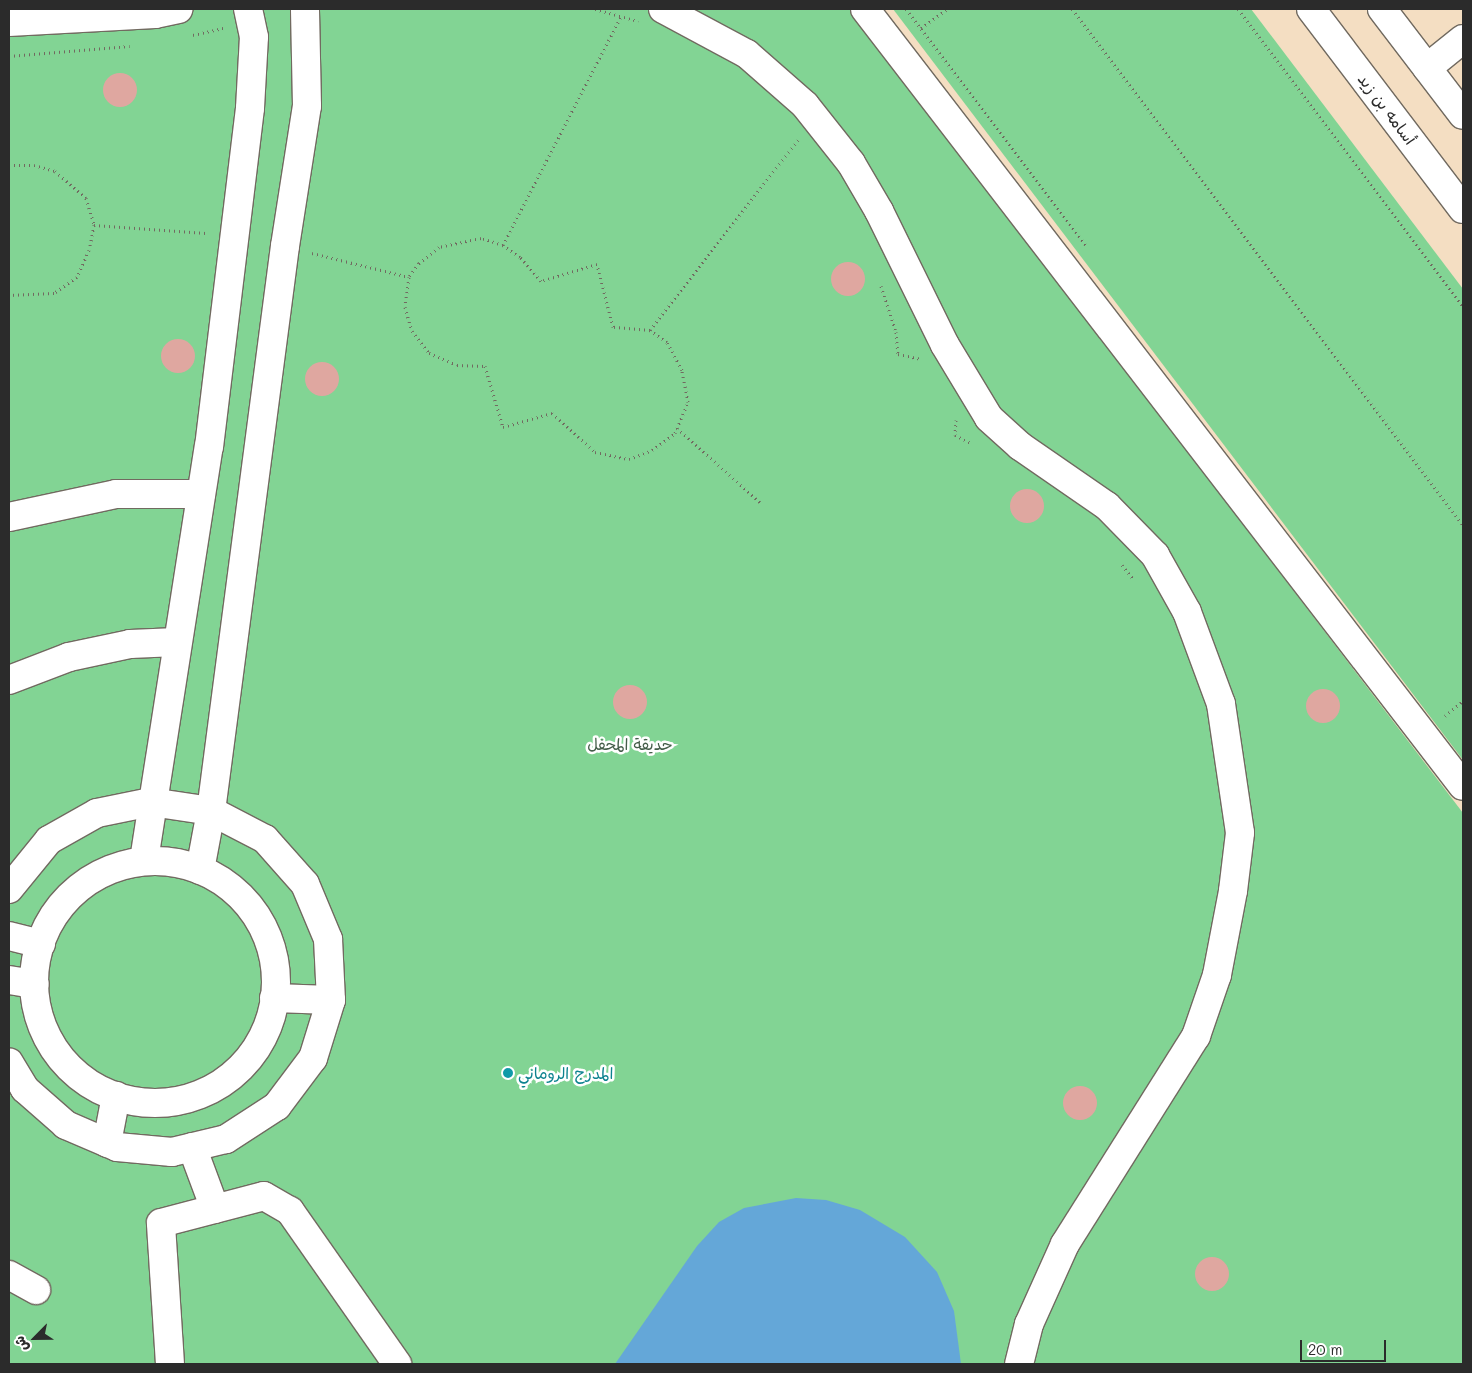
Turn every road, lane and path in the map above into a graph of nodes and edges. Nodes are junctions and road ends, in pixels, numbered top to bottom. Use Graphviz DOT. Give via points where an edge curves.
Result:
graph roads {
  1 [pos="178,9"];
  2 [pos="248,9"];
  3 [pos="304,9"];
  4 [pos="595,9"];
  5 [pos="866,9"];
  6 [pos="947,9"];
  7 [pos="1072,9"];
  8 [pos="1238,9"];
  9 [pos="1310,9"];
  10 [pos="1382,9"];
  11 [pos="621,16"];
  12 [pos="652,16"];
  13 [pos="9,22"];
  14 [pos="921,28"];
  15 [pos="1463,40"];
  16 [pos="1427,68"];
  17 [pos="1463,115"];
  18 [pos="792,132"];
  19 [pos="798,139"];
  20 [pos="804,146"];
  21 [pos="9,165"];
  22 [pos="1463,209"];
  23 [pos="94,225"];
  24 [pos="234,234"];
  25 [pos="503,245"];
  26 [pos="285,246"];
  27 [pos="408,278"];
  28 [pos="879,280"];
  29 [pos="9,295"];
  30 [pos="1463,306"];
  31 [pos="650,330"];
  32 [pos="924,360"];
  33 [pos="957,414"];
  34 [pos="677,428"];
  35 [pos="977,445"];
  36 [pos="201,494"];
  37 [pos="761,503"];
  38 [pos="9,516"];
  39 [pos="1463,525"];
  40 [pos="1118,560"];
  41 [pos="1136,582"];
  42 [pos="177,642"];
  43 [pos="9,680"];
  44 [pos="1463,701"];
  45 [pos="1445,716"];
  46 [pos="1463,786"];
  47 [pos="151,802"];
  48 [pos="211,811"];
  49 [pos="144,860"];
  50 [pos="200,870"];
  51 [pos="9,889"];
  52 [pos="9,936"];
  53 [pos="41,944"];
  54 [pos="22,982"];
  55 [pos="274,998"];
  56 [pos="331,1000"];
  57 [pos="9,1062"];
  58 [pos="116,1096"];
  59 [pos="107,1143"];
  60 [pos="192,1147"];
  61 [pos="215,1209"];
  62 [pos="9,1275"];
  63 [pos="36,1290"];
  64 [pos="170,1364"];
  65 [pos="397,1364"];
  66 [pos="1019,1364"];
  1 -- 13 [label="street" via="154,14"];
  2 -- 24 [label="street" via="254,37 250,108"];
  3 -- 26 [label="street" via="307,106"];
  4 -- 11 [label="path"];
  5 -- 46 [label="street"];
  6 -- 14 [label="path"];
  7 -- 39 [label="path"];
  8 -- 30 [label="path"];
  9 -- 22 [label="street, أسامه بن زيد"];
  10 -- 16 [label="street"];
  11 -- 12 [label="path"];
  11 -- 25 [label="path"];
  12 -- 66 [label="street" via="747,54 805,106 840,148 879,211 945,345 990,418 1020,446 1107,506 1155,555 1187,612 1221,704 1240,833 1234,891 1216,975 1196,1036 1065,1244 1029,1324"];
  15 -- 16 [label="street"];
  16 -- 17 [label="street"];
  18 -- 19 [label="path"];
  19 -- 20 [label="path"];
  19 -- 31 [label="path"];
  21 -- 23 [label="path" via="34,165 55,171 86,198"];
  23 -- 24 [label="path"];
  23 -- 29 [label="path" via="89,250 77,277 54,293"];
  24 -- 36 [label="street"];
  25 -- 27 [label="path" via="482,238 439,247 419,263"];
  25 -- 31 [label="path" via="520,257 540,281 597,264 613,327"];
  26 -- 27 [label="path"];
  26 -- 48 [label="street"];
  27 -- 34 [label="path" via="405,307 412,331 429,353 457,366 485,366 503,427 552,413 595,452 629,459 652,450"];
  28 -- 32 [label="path" via="896,332 898,354"];
  31 -- 34 [label="path" via="668,342 682,370 688,402"];
  33 -- 35 [label="path" via="955,435"];
  34 -- 37 [label="path"];
  36 -- 38 [label="street" via="116,494"];
  36 -- 42 [label="street"];
  40 -- 41 [label="path"];
  42 -- 43 [label="street" via="130,644 69,657"];
  42 -- 47 [label="street"];
  44 -- 45 [label="path"];
  47 -- 48 [label="street"];
  47 -- 49 [label="street"];
  47 -- 51 [label="street" via="97,813 49,840"];
  48 -- 50 [label="street"];
  48 -- 56 [label="street" via="265,839 305,884 328,940"];
  49 -- 50 [label="street" via="184,863"];
  49 -- 53 [label="street" via="105,870 72,892 48,923"];
  50 -- 55 [label="street" via="222,880 252,907 270,944 277,984"];
  52 -- 53 [label="street"];
  53 -- 54 [label="street"];
  54 -- 58 [label="street" via="35,1000 47,1038 71,1070 104,1092"];
  55 -- 56 [label="street"];
  55 -- 58 [label="street" via="270,1024 250,1060 219,1086 181,1102 142,1103"];
  56 -- 60 [label="street" via="313,1058 277,1106 226,1138"];
  57 -- 59 [label="street" via="25,1089 66,1125"];
  58 -- 59 [label="street"];
  59 -- 60 [label="street" via="117,1147 172,1152"];
  60 -- 61 [label="street"];
  61 -- 64 [label="street" via="162,1224"];
  61 -- 65 [label="street" via="264,1196 290,1211"];
  62 -- 63 [label="street"];
}
